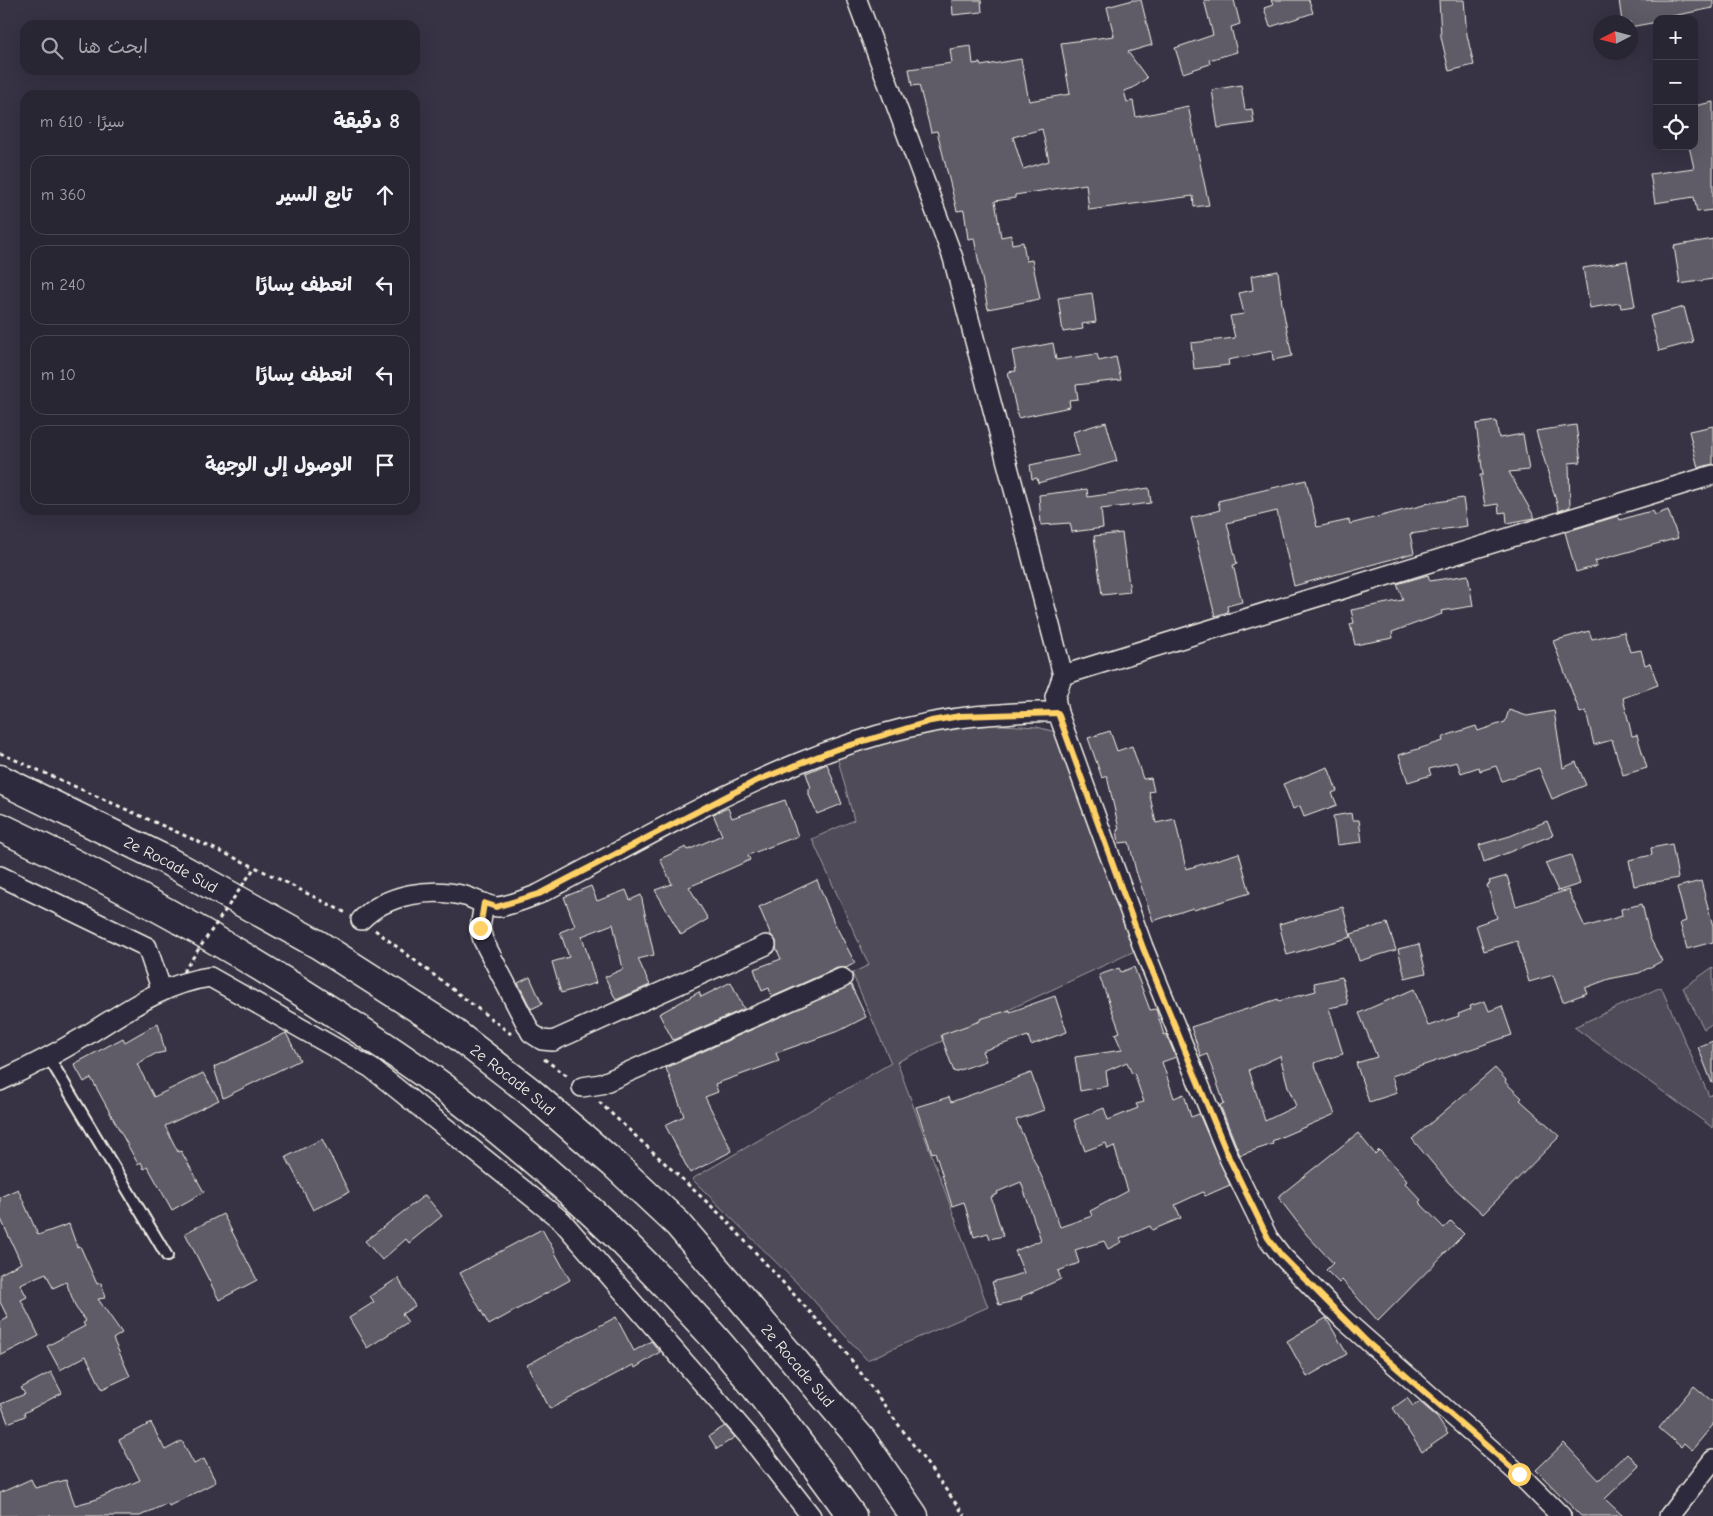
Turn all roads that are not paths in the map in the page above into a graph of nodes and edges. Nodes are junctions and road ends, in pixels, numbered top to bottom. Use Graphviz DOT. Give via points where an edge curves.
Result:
graph roads {
  1 [pos="857,0"];
  2 [pos="1713,475"];
  3 [pos="1063,675"];
  4 [pos="1058,713"];
  5 [pos="0,779"];
  6 [pos="0,827"];
  7 [pos="0,876"];
  8 [pos="484,903"];
  9 [pos="361,920"];
  10 [pos="766,945"];
  11 [pos="842,978"];
  12 [pos="162,991"];
  13 [pos="50,1058"];
  14 [pos="0,1081"];
  15 [pos="582,1087"];
  16 [pos="167,1256"];
  17 [pos="1713,1460"];
  18 [pos="811,1516"];
  19 [pos="852,1516"];
  20 [pos="914,1516"];
  21 [pos="1561,1516"];
  22 [pos="1669,1516"];
  1 -- 3 [label="street" via="953,258"];
  2 -- 3 [label="street"];
  3 -- 4 [label="street" via="1055,697"];
  4 -- 8 [label="street" via="960,716 931,721 834,750 756,781 539,894 496,907"];
  4 -- 21 [label="street" via="1146,956 1229,1158 1268,1238 1343,1319 1519,1474"];
  5 -- 20 [label="highway, 2e Rocade Sud" via="164,859 319,945 444,1025 528,1090 678,1224 862,1440"];
  6 -- 19 [label="highway" via="124,888 207,934 297,988 464,1102 583,1204 711,1334 763,1395"];
  7 -- 12 [label="street" via="147,947"];
  8 -- 9 [label="street" via="465,896 428,892 381,904"];
  8 -- 10 [label="street" via="480,928 483,940 531,1033 542,1040 553,1041"];
  11 -- 15 [label="street" via="601,1084"];
  12 -- 13 [label="street"];
  12 -- 18 [label="street" via="189,980 210,977 371,1068 562,1221 751,1439"];
  13 -- 14 [label="street"];
  13 -- 16 [label="lane"];
  17 -- 22 [label="street"];
}
